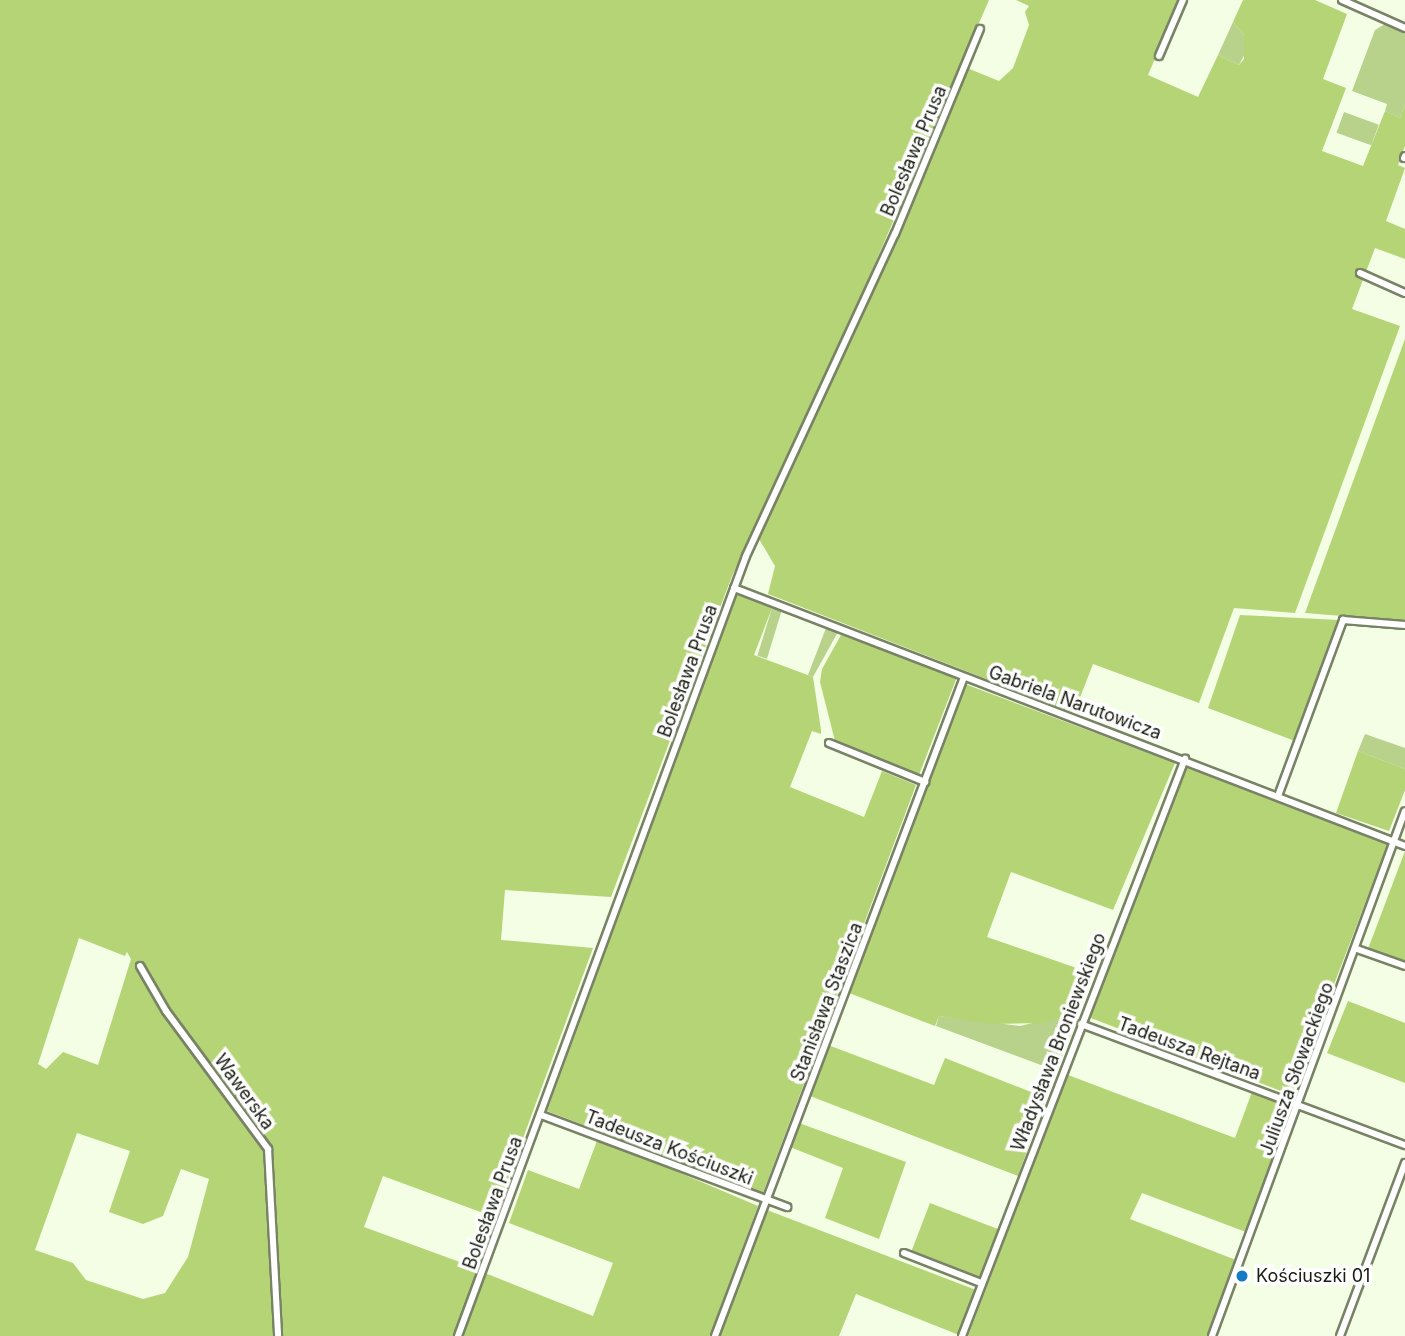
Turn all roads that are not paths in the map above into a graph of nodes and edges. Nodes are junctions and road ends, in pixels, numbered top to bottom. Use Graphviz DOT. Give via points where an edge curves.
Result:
graph roads {
  1 [pos="1183,0"];
  2 [pos="1343,0"];
  3 [pos="1405,28"];
  4 [pos="979,29"];
  5 [pos="1159,56"];
  6 [pos="1360,273"];
  7 [pos="1405,292"];
  8 [pos="734,588"];
  9 [pos="1405,625"];
  10 [pos="964,677"];
  11 [pos="829,743"];
  12 [pos="1185,759"];
  13 [pos="925,782"];
  14 [pos="1278,796"];
  15 [pos="1405,811"];
  16 [pos="1394,842"];
  17 [pos="1405,846"];
  18 [pos="1357,949"];
  19 [pos="140,966"];
  20 [pos="1405,966"];
  21 [pos="1081,1024"];
  22 [pos="1299,1104"];
  23 [pos="541,1115"];
  24 [pos="1405,1145"];
  25 [pos="1405,1163"];
  26 [pos="766,1201"];
  27 [pos="787,1207"];
  28 [pos="904,1253"];
  29 [pos="981,1283"];
  30 [pos="278,1336"];
  31 [pos="458,1336"];
  32 [pos="715,1336"];
  33 [pos="962,1336"];
  34 [pos="1212,1336"];
  35 [pos="1340,1336"];
  1 -- 5 [label="street"];
  2 -- 3 [label="street"];
  4 -- 8 [label="street, Bolesława Prusa" via="895,233"];
  6 -- 7 [label="street"];
  8 -- 10 [label="street, Gabriela Narutowicza"];
  8 -- 23 [label="street, Bolesława Prusa"];
  9 -- 14 [label="street" via="1343,620"];
  10 -- 12 [label="street, Gabriela Narutowicza"];
  10 -- 13 [label="street, Stanisława Staszica"];
  11 -- 13 [label="street"];
  12 -- 14 [label="street, Gabriela Narutowicza"];
  12 -- 21 [label="street, Władysława Broniewskiego"];
  13 -- 26 [label="street, Stanisława Staszica"];
  14 -- 16 [label="street, Gabriela Narutowicza"];
  15 -- 16 [label="street, Juliusza Słowackiego"];
  16 -- 17 [label="street, Gabriela Narutowicza"];
  16 -- 18 [label="street, Juliusza Słowackiego"];
  18 -- 20 [label="street"];
  18 -- 22 [label="street, Juliusza Słowackiego"];
  19 -- 30 [label="street, Wawerska" via="166,1011 268,1149"];
  21 -- 22 [label="street, Tadeusza Rejtana"];
  21 -- 29 [label="street, Władysława Broniewskiego"];
  22 -- 24 [label="street, Tadeusza Rejtana"];
  22 -- 34 [label="street, Juliusza Słowackiego"];
  23 -- 26 [label="street, Tadeusza Kościuszki"];
  23 -- 31 [label="street, Bolesława Prusa"];
  25 -- 35 [label="street"];
  26 -- 27 [label="street, Tadeusza Kościuszki"];
  26 -- 32 [label="street, Stanisława Staszica"];
  28 -- 29 [label="street"];
  29 -- 33 [label="street, Władysława Broniewskiego"];
}
